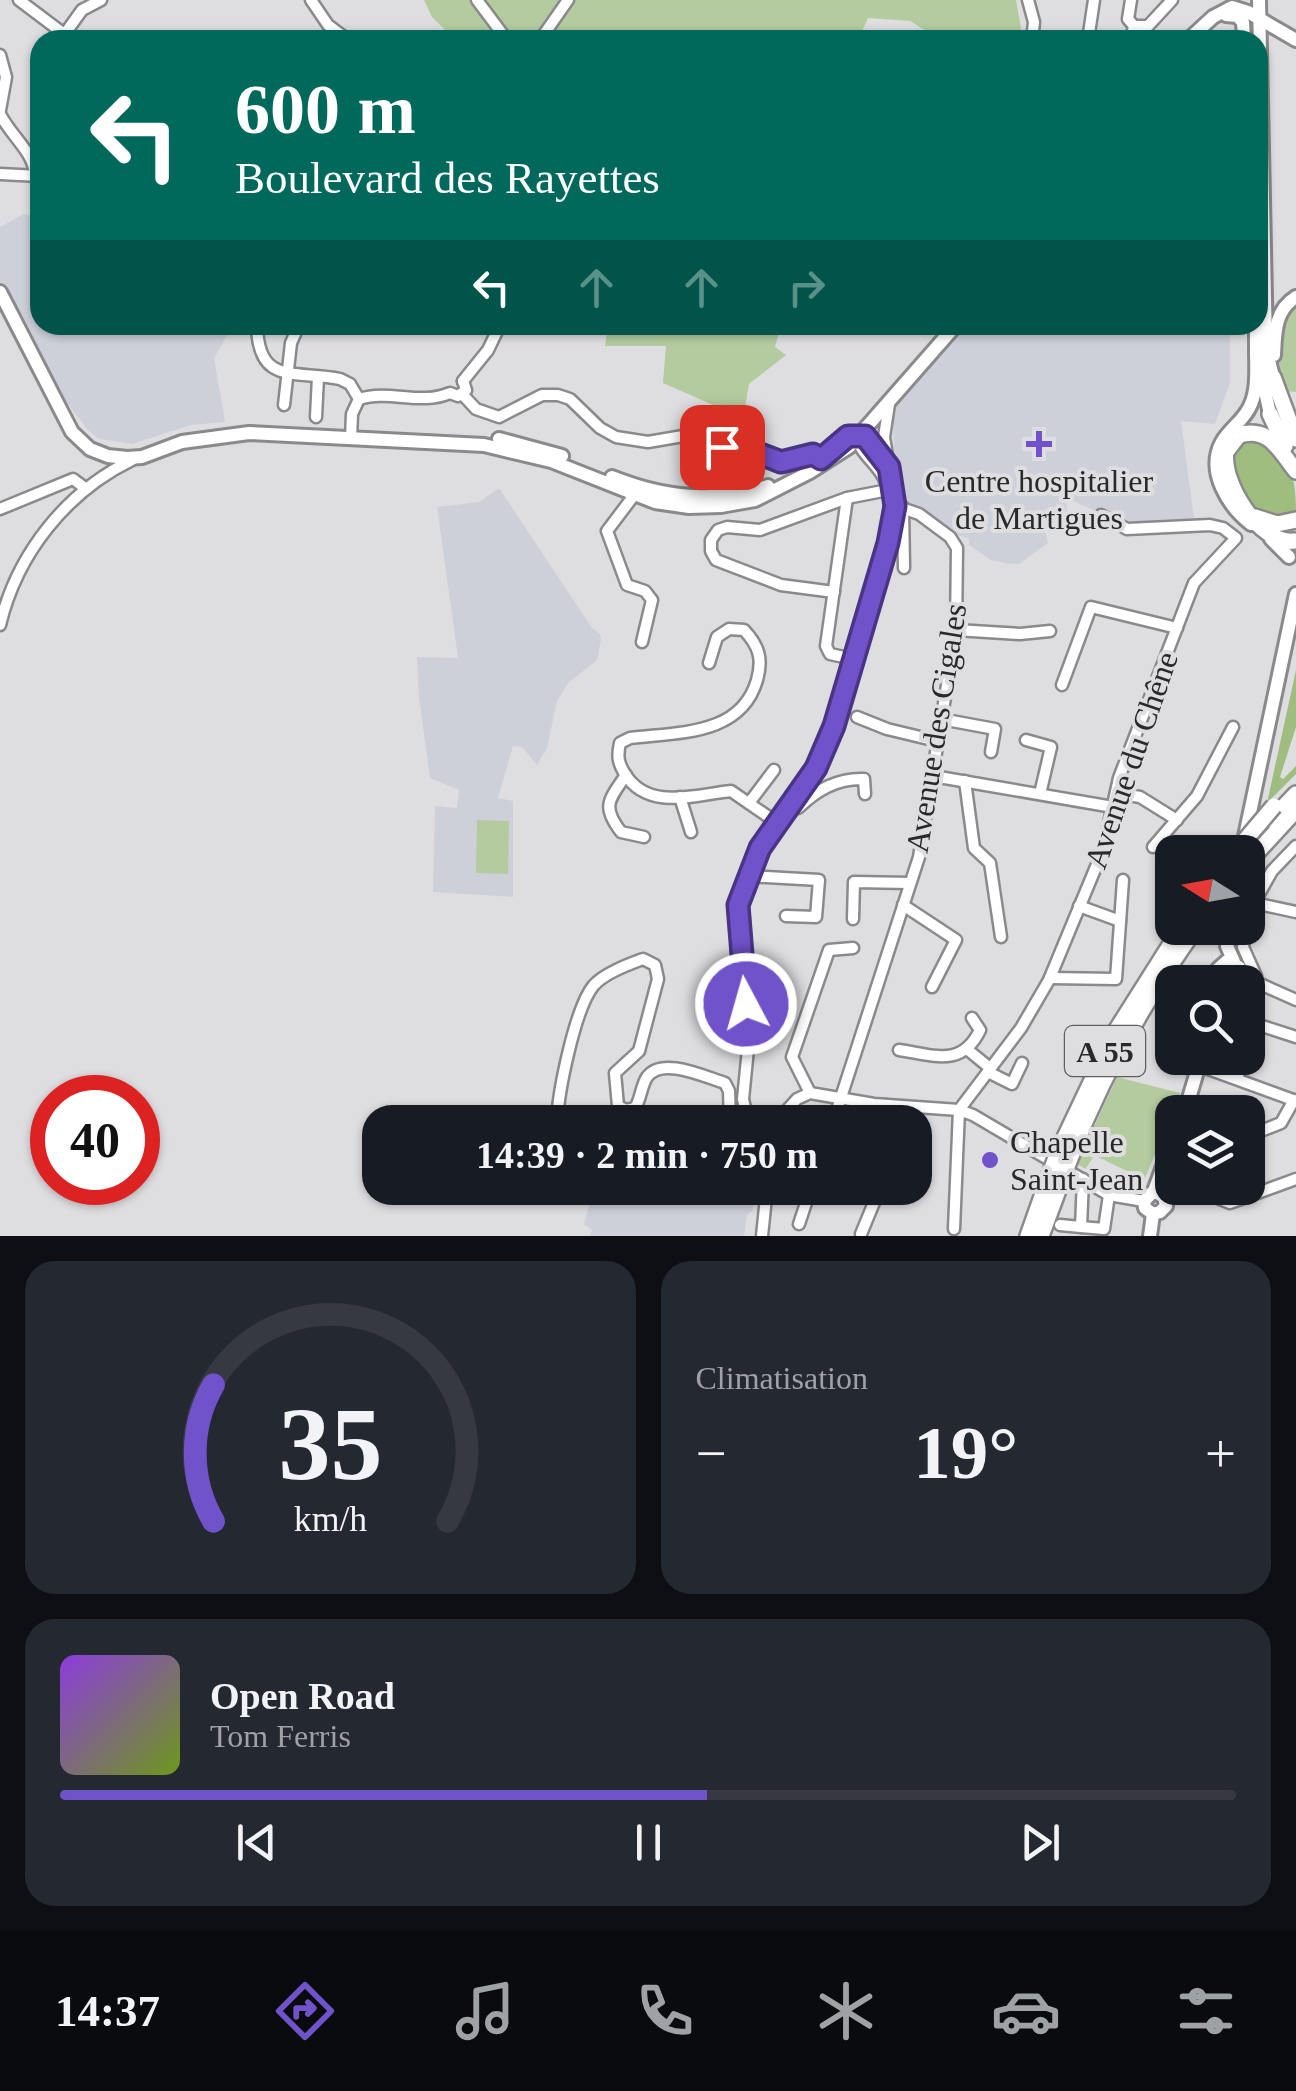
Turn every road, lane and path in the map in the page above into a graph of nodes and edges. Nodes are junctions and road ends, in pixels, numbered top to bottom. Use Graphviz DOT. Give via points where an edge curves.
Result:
graph roads {
  1 [pos="20,0"];
  2 [pos="101,0"];
  3 [pos="311,0"];
  4 [pos="477,0"];
  5 [pos="568,0"];
  6 [pos="1028,0"];
  7 [pos="1094,0"];
  8 [pos="1130,0"];
  9 [pos="1172,0"];
  10 [pos="1231,0"];
  11 [pos="1255,15"];
  12 [pos="1134,26"];
  13 [pos="59,30"];
  14 [pos="72,30"];
  15 [pos="335,30"];
  16 [pos="499,30"];
  17 [pos="547,30"];
  18 [pos="1033,30"];
  19 [pos="1090,30"];
  20 [pos="1133,30"];
  21 [pos="1196,30"];
  22 [pos="1200,30"];
  23 [pos="1201,30"];
  24 [pos="1296,31"];
  25 [pos="1296,40"];
  26 [pos="0,55"];
  27 [pos="0,112"];
  28 [pos="30,155"];
  29 [pos="0,174"];
  30 [pos="30,176"];
  31 [pos="0,292"];
  32 [pos="1295,298"];
  33 [pos="258,335"];
  34 [pos="295,335"];
  35 [pos="495,335"];
  36 [pos="938,335"];
  37 [pos="947,335"];
  38 [pos="1256,335"];
  39 [pos="1266,335"];
  40 [pos="1256,350"];
  41 [pos="287,373"];
  42 [pos="318,377"];
  43 [pos="1273,377"];
  44 [pos="456,394"];
  45 [pos="360,398"];
  46 [pos="884,401"];
  47 [pos="284,405"];
  48 [pos="1270,414"];
  49 [pos="63,415"];
  50 [pos="316,417"];
  51 [pos="79,432"];
  52 [pos="351,434"];
  53 [pos="855,436"];
  54 [pos="1296,439"];
  55 [pos="165,441"];
  56 [pos="104,454"];
  57 [pos="136,458"];
  58 [pos="821,459"];
  59 [pos="872,459"];
  60 [pos="889,467"];
  61 [pos="1296,469"];
  62 [pos="106,472"];
  63 [pos="89,484"];
  64 [pos="891,489"];
  65 [pos="637,492"];
  66 [pos="848,498"];
  67 [pos="755,500"];
  68 [pos="896,505"];
  69 [pos="0,509"];
  70 [pos="1247,512"];
  71 [pos="1101,514"];
  72 [pos="1296,520"];
  73 [pos="1294,555"];
  74 [pos="904,568"];
  75 [pos="834,592"];
  76 [pos="1296,594"];
  77 [pos="1,615"];
  78 [pos="1296,626"];
  79 [pos="1177,628"];
  80 [pos="956,630"];
  81 [pos="1050,631"];
  82 [pos="642,642"];
  83 [pos="853,659"];
  84 [pos="709,663"];
  85 [pos="1062,685"];
  86 [pos="857,717"];
  87 [pos="941,719"];
  88 [pos="1232,727"];
  89 [pos="938,740"];
  90 [pos="1026,740"];
  91 [pos="991,752"];
  92 [pos="774,770"];
  93 [pos="626,775"];
  94 [pos="933,776"];
  95 [pos="965,781"];
  96 [pos="1296,782"];
  97 [pos="1116,792"];
  98 [pos="865,794"];
  99 [pos="1040,794"];
  100 [pos="1296,794"];
  101 [pos="680,797"];
  102 [pos="748,803"];
  103 [pos="788,805"];
  104 [pos="1113,807"];
  105 [pos="1296,810"];
  106 [pos="1273,813"];
  107 [pos="1177,820"];
  108 [pos="776,822"];
  109 [pos="692,832"];
  110 [pos="1245,835"];
  111 [pos="1245,835"];
  112 [pos="1255,835"];
  113 [pos="644,837"];
  114 [pos="1265,842"];
  115 [pos="1296,846"];
  116 [pos="1153,847"];
  117 [pos="748,876"];
  118 [pos="1123,880"];
  119 [pos="910,883"];
  120 [pos="1265,883"];
  121 [pos="903,905"];
  122 [pos="1265,905"];
  123 [pos="1080,906"];
  124 [pos="1296,912"];
  125 [pos="786,916"];
  126 [pos="853,919"];
  127 [pos="1120,921"];
  128 [pos="1001,937"];
  129 [pos="1169,945"];
  130 [pos="1186,945"];
  131 [pos="853,948"];
  132 [pos="1050,978"];
  133 [pos="932,988"];
  134 [pos="1265,988"];
  135 [pos="1296,1000"];
  136 [pos="972,1018"];
  137 [pos="1265,1027"];
  138 [pos="1296,1036"];
  139 [pos="898,1050"];
  140 [pos="968,1050"];
  141 [pos="1022,1063"];
  142 [pos="989,1070"];
  143 [pos="1230,1075"];
  144 [pos="1238,1075"];
  145 [pos="1237,1078"];
  146 [pos="810,1093"];
  147 [pos="840,1099"];
  148 [pos="1295,1101"];
  149 [pos="886,1104"];
  150 [pos="558,1105"];
  151 [pos="618,1105"];
  152 [pos="636,1105"];
  153 [pos="729,1105"];
  154 [pos="744,1105"];
  155 [pos="792,1105"];
  156 [pos="838,1105"];
  157 [pos="959,1110"];
  158 [pos="1265,1129"];
  159 [pos="1065,1153"];
  160 [pos="1057,1174"];
  161 [pos="1084,1179"];
  162 [pos="1296,1180"];
  163 [pos="1155,1182"];
  164 [pos="1265,1191"];
  165 [pos="1108,1196"];
  166 [pos="1149,1196"];
  167 [pos="765,1205"];
  168 [pos="805,1205"];
  169 [pos="873,1205"];
  170 [pos="1153,1214"];
  171 [pos="799,1224"];
  172 [pos="1060,1225"];
  173 [pos="1081,1226"];
  174 [pos="954,1229"];
  175 [pos="861,1234"];
  176 [pos="762,1236"];
  177 [pos="1028,1236"];
  178 [pos="1040,1236"];
  179 [pos="1150,1236"];
  1 -- 13 [label="street"];
  2 -- 14 [label="street" via="82,10"];
  3 -- 15 [label="street"];
  4 -- 16 [label="street"];
  5 -- 17 [label="street"];
  6 -- 18 [label="street"];
  7 -- 19 [label="street"];
  8 -- 12 [label="street"];
  9 -- 12 [label="street" via="1148,26"];
  10 -- 21 [label="main road"];
  11 -- 22 [label="main road" via="1226,8"];
  11 -- 23 [label="main road" via="1243,22 1226,14"];
  11 -- 24 [label="main road"];
  11 -- 25 [label="main road"];
  12 -- 20 [label="street"];
  26 -- 27 [label="street" via="6,77"];
  27 -- 28 [label="street"];
  29 -- 30 [label="street"];
  31 -- 49 [label="main road"];
  32 -- 43 [label="main road" via="1278,317"];
  33 -- 41 [label="street" via="262,360"];
  34 -- 41 [label="street"];
  35 -- 44 [label="street" via="463,381 452,381"];
  36 -- 46 [label="main road"];
  37 -- 46 [label="main road"];
  38 -- 40 [label="main road"];
  39 -- 43 [label="main road"];
  40 -- 48 [label="main road"];
  40 -- 73 [label="main road" via="1252,402 1220,446 1217,472 1239,514"];
  41 -- 42 [label="street"];
  41 -- 47 [label="street"];
  42 -- 45 [label="street" via="350,384"];
  42 -- 50 [label="street"];
  43 -- 54 [label="highway"];
  44 -- 45 [label="street"];
  44 -- 58 [label="street" via="499,417 558,395 616,437 648,442 682,436 781,462 813,454"];
  45 -- 52 [label="street"];
  46 -- 53 [label="main road"];
  46 -- 60 [label="street"];
  48 -- 61 [label="highway"];
  49 -- 51 [label="main road"];
  49 -- 56 [label="main road" via="80,441"];
  51 -- 55 [label="main road" via="122,451"];
  51 -- 56 [label="street"];
  52 -- 55 [label="main road" via="246,426"];
  52 -- 57 [label="main road" via="232,435"];
  52 -- 65 [label="main road" via="497,447"];
  53 -- 58 [label="main road"];
  53 -- 59 [label="street"];
  53 -- 60 [label="street" via="870,440"];
  53 -- 67 [label="main road" via="810,472"];
  55 -- 56 [label="street" via="135,454"];
  56 -- 57 [label="main road"];
  56 -- 62 [label="street"];
  56 -- 63 [label="street"];
  57 -- 62 [label="street"];
  58 -- 65 [label="main road" via="779,482 730,495"];
  59 -- 64 [label="street"];
  59 -- 67 [label="street" via="838,457"];
  60 -- 64 [label="street"];
  61 -- 70 [label="highway" via="1267,436 1250,432 1235,438 1225,468"];
  62 -- 63 [label="street"];
  63 -- 69 [label="street" via="73,479"];
  63 -- 77 [label="street" via="38,541"];
  64 -- 66 [label="street"];
  64 -- 68 [label="street"];
  65 -- 67 [label="main road" via="689,507"];
  65 -- 82 [label="street" via="612,521 608,537 627,585 652,600"];
  66 -- 75 [label="street"];
  66 -- 75 [label="street" via="760,530 727,527 711,540 716,560 781,585"];
  68 -- 74 [label="street"];
  68 -- 80 [label="street, Avenue des Cigales" via="928,520 958,548"];
  68 -- 83 [label="street"];
  70 -- 72 [label="highway" via="1277,524"];
  70 -- 73 [label="highway"];
  71 -- 79 [label="street, Avenue du Chêne" via="1127,529 1210,525 1236,538 1194,583"];
  75 -- 83 [label="street" via="827,651"];
  76 -- 110 [label="main road"];
  78 -- 111 [label="main road"];
  79 -- 85 [label="street" via="1091,607"];
  79 -- 97 [label="street, Avenue du Chêne"];
  80 -- 81 [label="street"];
  80 -- 87 [label="street, Avenue des Cigales"];
  83 -- 103 [label="street" via="822,754"];
  84 -- 93 [label="street" via="717,637 744,630 757,644 761,666 754,692 724,722 620,743 617,757"];
  86 -- 89 [label="street"];
  87 -- 89 [label="street, Avenue des Cigales"];
  87 -- 91 [label="street" via="995,729"];
  88 -- 107 [label="street"];
  89 -- 94 [label="street, Avenue des Cigales"];
  90 -- 99 [label="street" via="1051,746"];
  92 -- 102 [label="street"];
  93 -- 101 [label="street" via="636,790 658,799"];
  93 -- 113 [label="street" via="608,804 609,816 621,832"];
  94 -- 95 [label="street"];
  94 -- 119 [label="street, Avenue des Cigales"];
  95 -- 99 [label="street"];
  95 -- 128 [label="street" via="974,848 990,863"];
  96 -- 106 [label="highway"];
  97 -- 104 [label="street, Avenue du Chêne"];
  97 -- 107 [label="street" via="1140,797"];
  98 -- 103 [label="street" via="864,779 843,778 798,808"];
  99 -- 104 [label="street"];
  100 -- 106 [label="highway"];
  101 -- 102 [label="street" via="730,791"];
  101 -- 109 [label="street"];
  102 -- 108 [label="street"];
  103 -- 108 [label="street"];
  104 -- 123 [label="street, Avenue du Chêne"];
  105 -- 114 [label="highway"];
  106 -- 112 [label="highway, bridge"];
  107 -- 116 [label="street"];
  108 -- 117 [label="street"];
  115 -- 120 [label="street"];
  117 -- 125 [label="street" via="818,880 816,917"];
  117 -- 154 [label="street" via="737,912 749,1040"];
  118 -- 127 [label="street"];
  119 -- 121 [label="street, Avenue des Cigales"];
  119 -- 126 [label="street" via="854,882"];
  121 -- 133 [label="street" via="956,940"];
  121 -- 147 [label="street, Avenue des Cigales"];
  122 -- 124 [label="street"];
  123 -- 127 [label="street"];
  123 -- 132 [label="street, Avenue du Chêne"];
  127 -- 132 [label="street" via="1116,979"];
  129 -- 159 [label="highway, A 55" via="1114,1034"];
  130 -- 159 [label="highway, A 55"];
  131 -- 146 [label="street" via="829,950 792,1057"];
  132 -- 142 [label="street, Avenue du Chêne"];
  134 -- 135 [label="street"];
  136 -- 140 [label="street" via="980,1030"];
  137 -- 138 [label="street"];
  139 -- 140 [label="street" via="948,1057"];
  140 -- 142 [label="street"];
  141 -- 142 [label="street" via="1012,1084"];
  142 -- 157 [label="street, Avenue du Chêne"];
  143 -- 145 [label="street"];
  144 -- 145 [label="street"];
  145 -- 148 [label="street"];
  146 -- 147 [label="street"];
  146 -- 155 [label="street"];
  147 -- 149 [label="street"];
  147 -- 156 [label="street, Avenue des Cigales"];
  148 -- 158 [label="street" via="1280,1123"];
  149 -- 157 [label="street"];
  150 -- 151 [label="street" via="586,998 600,980 642,959 655,965 658,978 639,1051 615,1073"];
  152 -- 153 [label="street" via="659,1068 725,1083"];
  157 -- 161 [label="street"];
  157 -- 174 [label="street"];
  159 -- 160 [label="highway, A 55, bridge"];
  160 -- 177 [label="highway, A 55"];
  160 -- 178 [label="highway, A 55"];
  161 -- 165 [label="street"];
  161 -- 173 [label="street"];
  162 -- 164 [label="street"];
  163 -- 166 [label="main road"];
  165 -- 166 [label="street"];
  165 -- 173 [label="street" via="1104,1228"];
  166 -- 170 [label="main road" via="1144,1208"];
  166 -- 170 [label="main road" via="1164,1197 1166,1206"];
  167 -- 176 [label="street"];
  168 -- 171 [label="street"];
  169 -- 175 [label="street"];
  170 -- 179 [label="main road"];
  172 -- 173 [label="street"];
}
